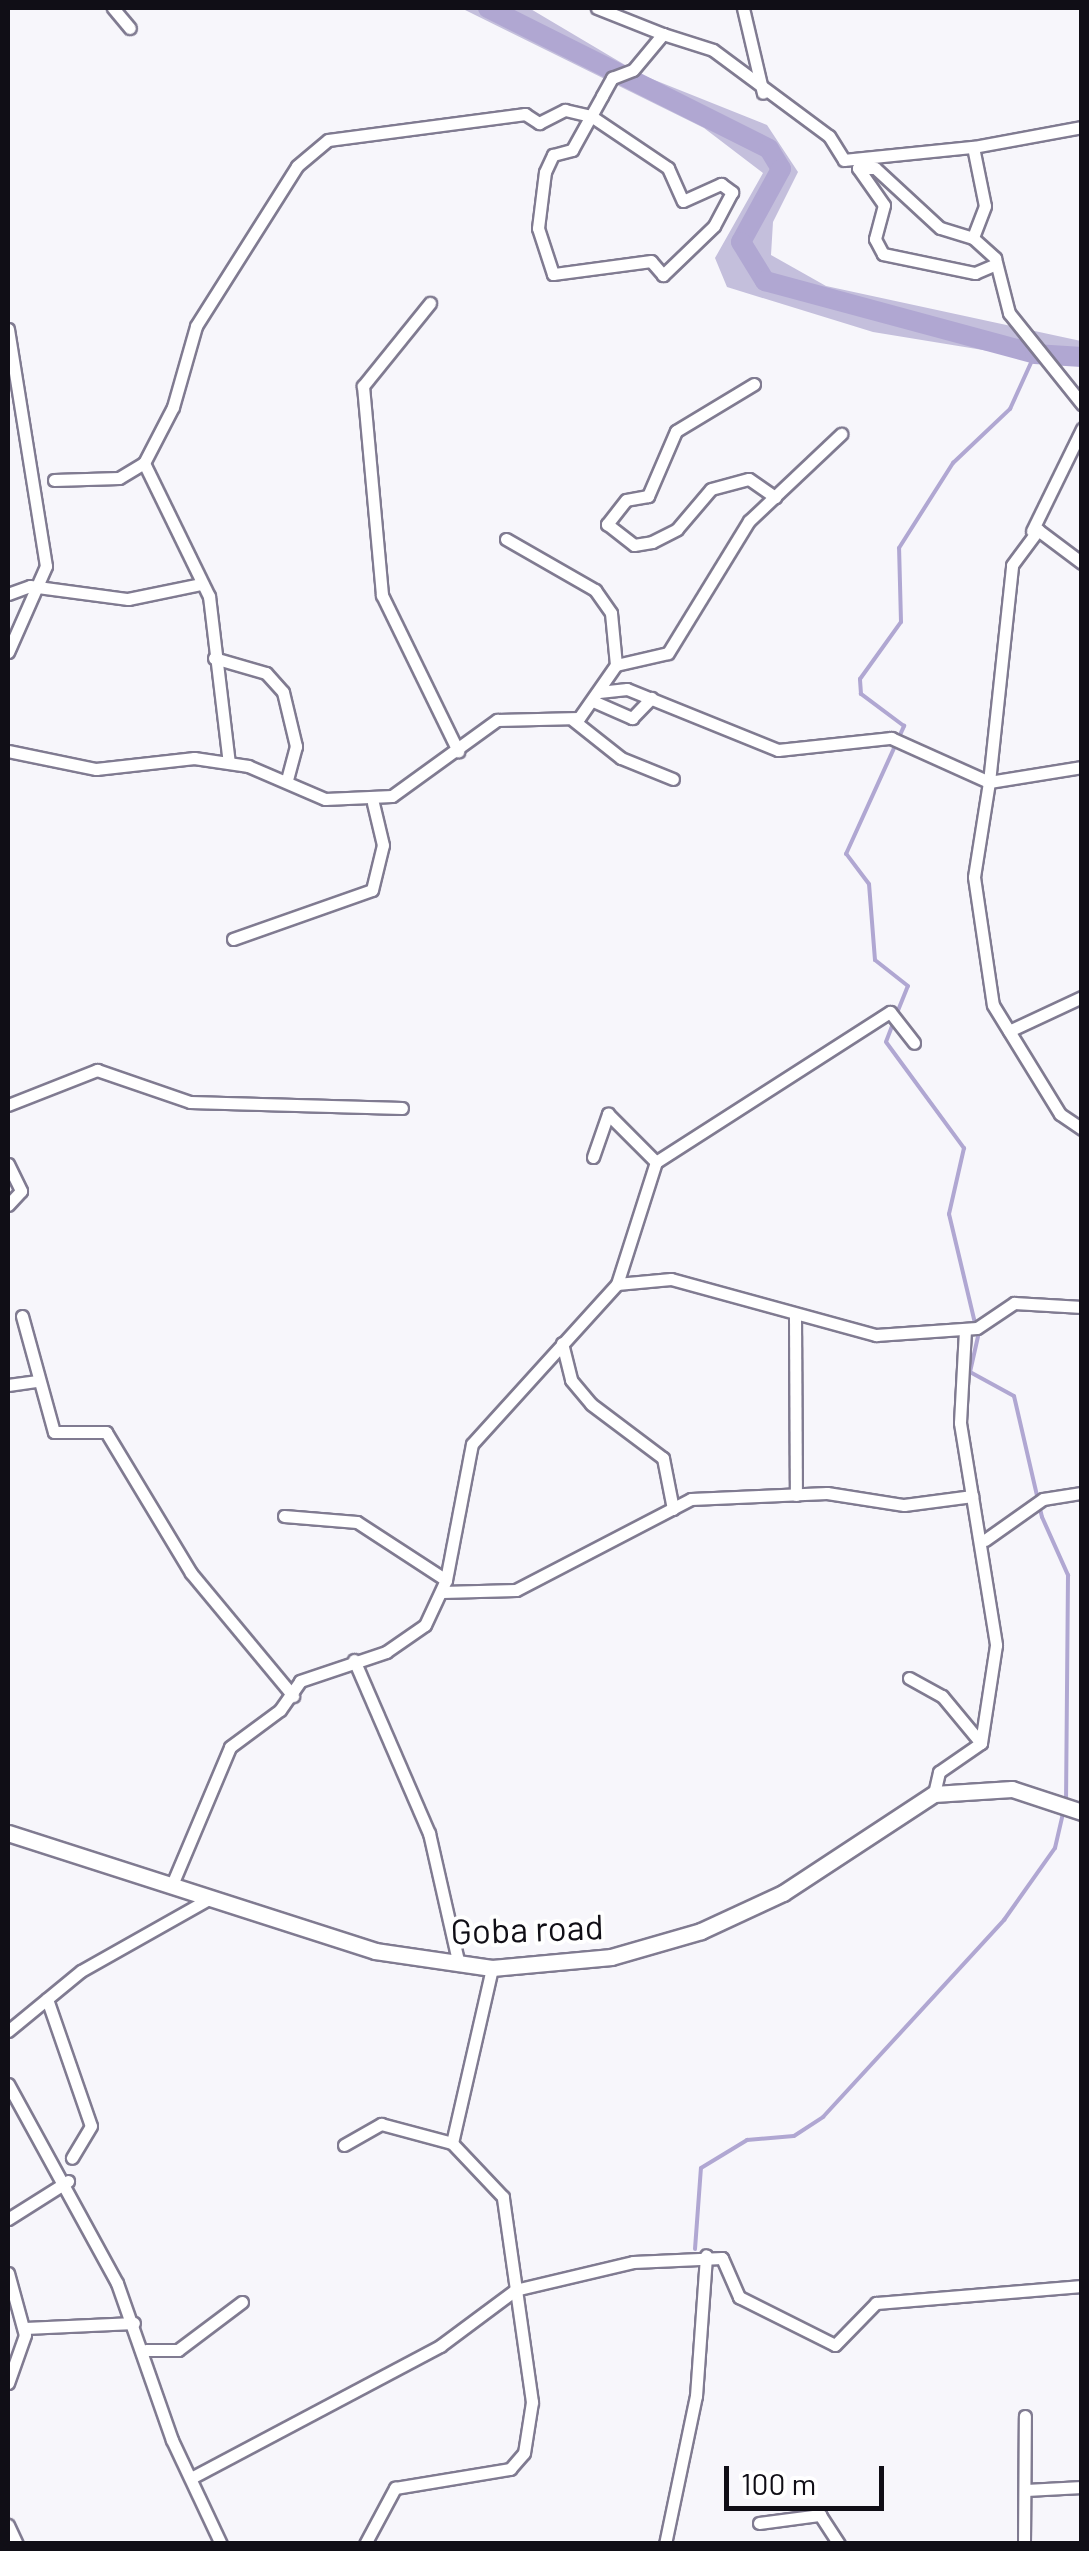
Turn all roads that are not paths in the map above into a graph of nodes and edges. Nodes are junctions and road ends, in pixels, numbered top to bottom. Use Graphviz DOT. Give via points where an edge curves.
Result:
graph roads {
  1 [pos="113,8"];
  2 [pos="597,8"];
  3 [pos="743,8"];
  4 [pos="130,28"];
  5 [pos="663,34"];
  6 [pos="764,93"];
  7 [pos="590,116"];
  8 [pos="1082,127"];
  9 [pos="973,147"];
  10 [pos="972,238"];
  11 [pos="996,264"];
  12 [pos="430,303"];
  13 [pos="8,329"];
  14 [pos="754,384"];
  15 [pos="1082,404"];
  16 [pos="1082,430"];
  17 [pos="841,434"];
  18 [pos="144,463"];
  19 [pos="54,480"];
  20 [pos="775,497"];
  21 [pos="1032,531"];
  22 [pos="506,539"];
  23 [pos="1082,562"];
  24 [pos="201,584"];
  25 [pos="36,588"];
  26 [pos="8,594"];
  27 [pos="8,652"];
  28 [pos="214,658"];
  29 [pos="616,665"];
  30 [pos="651,698"];
  31 [pos="592,701"];
  32 [pos="573,720"];
  33 [pos="8,751"];
  34 [pos="458,751"];
  35 [pos="229,763"];
  36 [pos="1082,767"];
  37 [pos="673,779"];
  38 [pos="287,780"];
  39 [pos="989,782"];
  40 [pos="373,802"];
  41 [pos="233,939"];
  42 [pos="1082,996"];
  43 [pos="1009,1031"];
  44 [pos="914,1043"];
  45 [pos="8,1105"];
  46 [pos="402,1108"];
  47 [pos="1082,1130"];
  48 [pos="593,1157"];
  49 [pos="656,1162"];
  50 [pos="8,1164"];
  51 [pos="8,1205"];
  52 [pos="617,1284"];
  53 [pos="1082,1307"];
  54 [pos="22,1316"];
  55 [pos="795,1316"];
  56 [pos="965,1330"];
  57 [pos="562,1343"];
  58 [pos="36,1381"];
  59 [pos="8,1385"];
  60 [pos="1082,1492"];
  61 [pos="796,1495"];
  62 [pos="972,1496"];
  63 [pos="673,1509"];
  64 [pos="284,1516"];
  65 [pos="985,1540"];
  66 [pos="444,1586"];
  67 [pos="354,1660"];
  68 [pos="908,1678"];
  69 [pos="294,1696"];
  70 [pos="980,1744"];
  71 [pos="934,1794"];
  72 [pos="1082,1812"];
  73 [pos="8,1833"];
  74 [pos="171,1888"];
  75 [pos="206,1900"];
  76 [pos="459,1964"];
  77 [pos="492,1968"];
  78 [pos="47,1998"];
  79 [pos="8,2030"];
  80 [pos="8,2084"];
  81 [pos="452,2143"];
  82 [pos="344,2145"];
  83 [pos="72,2158"];
  84 [pos="68,2181"];
  85 [pos="8,2219"];
  86 [pos="706,2255"];
  87 [pos="8,2272"];
  88 [pos="1082,2286"];
  89 [pos="515,2290"];
  90 [pos="242,2302"];
  91 [pos="134,2323"];
  92 [pos="25,2328"];
  93 [pos="146,2350"];
  94 [pos="8,2383"];
  95 [pos="1026,2416"];
  96 [pos="192,2478"];
  97 [pos="1082,2487"];
  98 [pos="1026,2490"];
  99 [pos="759,2524"];
  100 [pos="8,2529"];
  101 [pos="17,2544"];
  102 [pos="221,2544"];
  103 [pos="364,2544"];
  104 [pos="665,2544"];
  105 [pos="839,2544"];
  106 [pos="1024,2544"];
  1 -- 4 [label="street"];
  2 -- 5 [label="street"];
  3 -- 6 [label="street"];
  5 -- 6 [label="street" via="713,50"];
  5 -- 7 [label="street" via="633,70 612,78"];
  6 -- 9 [label="street" via="830,136 844,160"];
  7 -- 7 [label="street" via="572,150 554,155 536,201 545,268 650,261 664,274 714,226 732,192 721,184 683,202 668,168"];
  7 -- 18 [label="street" via="565,110 539,124 524,114 345,135 314,150 196,326 173,407"];
  8 -- 9 [label="street"];
  9 -- 10 [label="street" via="985,206"];
  10 -- 11 [label="street"];
  10 -- 11 [label="street" via="940,228 875,168 858,168 884,205 876,239 883,254 975,273"];
  11 -- 15 [label="street" via="1009,313"];
  12 -- 34 [label="street" via="364,386 382,595"];
  13 -- 25 [label="street" via="46,566"];
  14 -- 20 [label="street" via="676,431 648,496 626,500 608,524 634,545 677,530 711,488 749,478"];
  16 -- 21 [label="street"];
  17 -- 20 [label="street"];
  18 -- 19 [label="street" via="119,478"];
  18 -- 24 [label="street"];
  20 -- 29 [label="street" via="736,538 677,646"];
  21 -- 23 [label="street"];
  21 -- 39 [label="street" via="1008,576 1009,656"];
  22 -- 29 [label="street" via="595,590 611,613"];
  24 -- 25 [label="street" via="128,600"];
  24 -- 28 [label="street"];
  25 -- 26 [label="street"];
  25 -- 27 [label="street"];
  28 -- 35 [label="street"];
  28 -- 38 [label="street" via="266,673 283,692 296,746"];
  29 -- 31 [label="street"];
  30 -- 31 [label="street"];
  30 -- 31 [label="street" via="632,718"];
  30 -- 39 [label="street" via="757,747 830,751 890,738"];
  31 -- 32 [label="street"];
  32 -- 34 [label="street" via="518,712"];
  32 -- 37 [label="street" via="620,758"];
  33 -- 35 [label="street" via="96,769 171,758"];
  34 -- 40 [label="street"];
  35 -- 38 [label="street"];
  36 -- 39 [label="street"];
  38 -- 40 [label="street" via="325,798"];
  39 -- 43 [label="street" via="974,877 983,978"];
  40 -- 41 [label="street" via="383,844 372,890"];
  42 -- 43 [label="street"];
  43 -- 47 [label="street" via="1060,1114"];
  44 -- 49 [label="street" via="890,1012"];
  45 -- 46 [label="street" via="96,1070 190,1102"];
  48 -- 49 [label="street" via="608,1114"];
  49 -- 52 [label="street"];
  50 -- 51 [label="street" via="21,1190"];
  52 -- 55 [label="street" via="671,1279"];
  52 -- 57 [label="street"];
  53 -- 56 [label="street" via="1014,1304"];
  54 -- 58 [label="street"];
  55 -- 56 [label="street" via="876,1335"];
  55 -- 61 [label="street"];
  56 -- 62 [label="street" via="960,1422"];
  57 -- 63 [label="street" via="571,1380 592,1404 663,1458"];
  57 -- 66 [label="street" via="472,1444"];
  58 -- 59 [label="street"];
  58 -- 69 [label="street" via="54,1432 106,1432 191,1573"];
  60 -- 65 [label="street" via="1044,1498"];
  61 -- 62 [label="street" via="904,1505"];
  61 -- 63 [label="street" via="691,1498"];
  62 -- 65 [label="street"];
  63 -- 66 [label="street" via="516,1590"];
  64 -- 66 [label="street" via="357,1522"];
  65 -- 70 [label="street" via="996,1624"];
  66 -- 67 [label="street" via="412,1638"];
  67 -- 69 [label="street" via="300,1681"];
  67 -- 76 [label="street" via="430,1833"];
  68 -- 70 [label="street" via="942,1696"];
  69 -- 74 [label="street" via="220,1760"];
  70 -- 71 [label="street" via="947,1764"];
  71 -- 72 [label="main road, Goba road" via="1012,1789"];
  71 -- 77 [label="main road, Goba road" via="783,1892 701,1931 611,1957"];
  73 -- 74 [label="main road, Goba road"];
  74 -- 75 [label="main road, Goba road"];
  75 -- 76 [label="main road, Goba road" via="374,1951"];
  75 -- 78 [label="street"];
  76 -- 77 [label="main road, Goba road"];
  77 -- 81 [label="street"];
  78 -- 79 [label="street"];
  78 -- 83 [label="street" via="92,2126"];
  80 -- 84 [label="street"];
  81 -- 82 [label="street" via="382,2124"];
  81 -- 89 [label="street" via="500,2188"];
  84 -- 85 [label="street"];
  84 -- 91 [label="street"];
  86 -- 88 [label="street" via="732,2265 739,2296 836,2345 862,2310 892,2299"];
  86 -- 89 [label="street" via="650,2258"];
  86 -- 104 [label="street" via="696,2396"];
  87 -- 92 [label="street"];
  89 -- 96 [label="street" via="440,2346"];
  89 -- 103 [label="street" via="532,2402 521,2462 395,2488"];
  90 -- 93 [label="street" via="178,2350"];
  91 -- 92 [label="street"];
  91 -- 93 [label="street"];
  92 -- 94 [label="street"];
  93 -- 96 [label="street"];
  95 -- 98 [label="street"];
  96 -- 102 [label="street"];
  97 -- 98 [label="street"];
  98 -- 106 [label="street"];
  99 -- 105 [label="street" via="820,2515"];
  100 -- 101 [label="street"];
}
